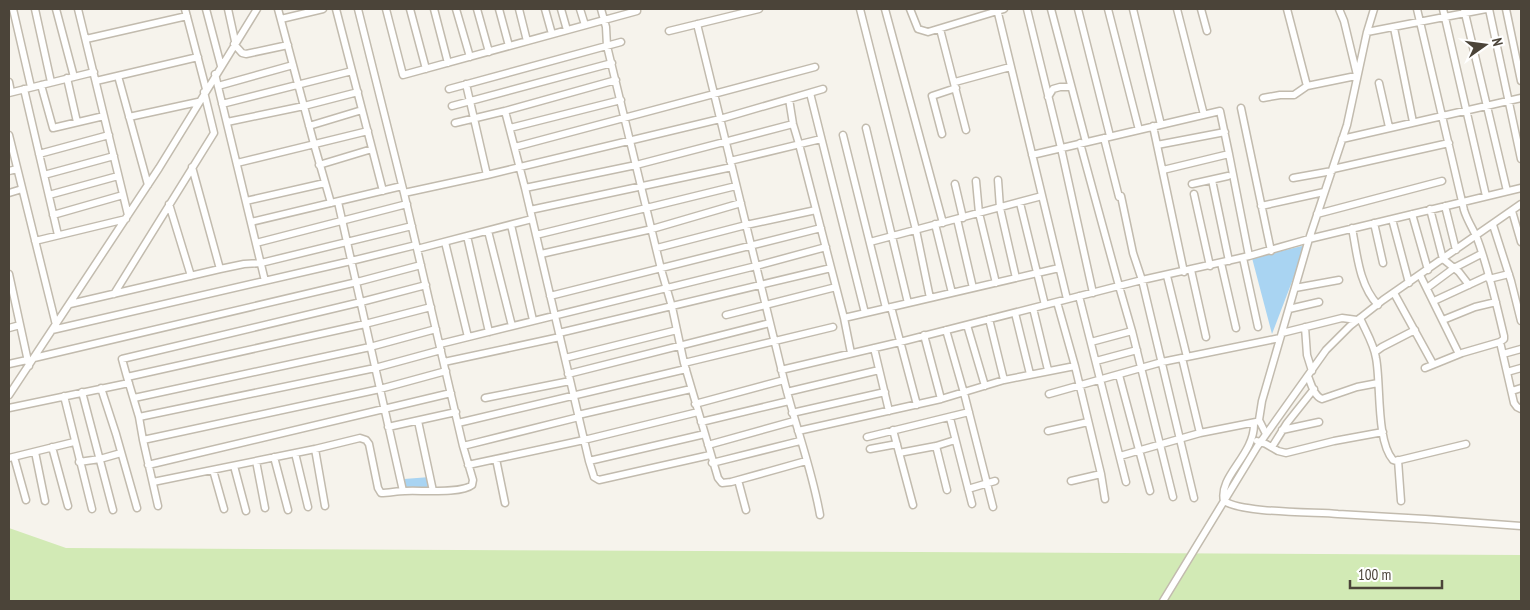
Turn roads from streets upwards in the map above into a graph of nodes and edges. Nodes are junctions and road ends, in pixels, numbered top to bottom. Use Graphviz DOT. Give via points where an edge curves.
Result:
graph roads {
  1 [pos="13,9"];
  2 [pos="35,9"];
  3 [pos="56,9"];
  4 [pos="78,9"];
  5 [pos="206,9"];
  6 [pos="228,9"];
  7 [pos="257,9"];
  8 [pos="278,9"];
  9 [pos="323,9"];
  10 [pos="336,9"];
  11 [pos="358,9"];
  12 [pos="386,9"];
  13 [pos="410,9"];
  14 [pos="434,9"];
  15 [pos="456,9"];
  16 [pos="478,9"];
  17 [pos="499,9"];
  18 [pos="519,9"];
  19 [pos="545,9"];
  20 [pos="561,9"];
  21 [pos="580,9"];
  22 [pos="601,9"];
  23 [pos="759,9"];
  24 [pos="860,9"];
  25 [pos="885,9"];
  26 [pos="910,9"];
  27 [pos="1000,9"];
  28 [pos="1027,9"];
  29 [pos="1051,9"];
  30 [pos="1078,9"];
  31 [pos="1108,9"];
  32 [pos="1133,9"];
  33 [pos="1177,9"];
  34 [pos="1201,9"];
  35 [pos="1287,9"];
  36 [pos="1338,9"];
  37 [pos="1374,9"];
  38 [pos="1417,9"];
  39 [pos="1442,9"];
  40 [pos="1487,9"];
  41 [pos="1506,9"];
  42 [pos="636,11"];
  43 [pos="1465,11"];
  44 [pos="186,12"];
  45 [pos="1444,18"];
  46 [pos="281,19"];
  47 [pos="605,20"];
  48 [pos="1420,23"];
  49 [pos="697,24"];
  50 [pos="585,26"];
  51 [pos="1394,28"];
  52 [pos="567,30"];
  53 [pos="940,30"];
  54 [pos="669,31"];
  55 [pos="1207,31"];
  56 [pos="1367,32"];
  57 [pos="552,34"];
  58 [pos="86,39"];
  59 [pos="527,41"];
  60 [pos="622,42"];
  61 [pos="235,43"];
  62 [pos="288,45"];
  63 [pos="509,46"];
  64 [pos="607,46"];
  65 [pos="489,52"];
  66 [pos="198,57"];
  67 [pos="470,57"];
  68 [pos="448,63"];
  69 [pos="612,63"];
  70 [pos="293,65"];
  71 [pos="221,66"];
  72 [pos="815,67"];
  73 [pos="1010,67"];
  74 [pos="426,69"];
  75 [pos="352,71"];
  76 [pos="94,72"];
  77 [pos="215,74"];
  78 [pos="118,76"];
  79 [pos="1357,77"];
  80 [pos="70,78"];
  81 [pos="616,80"];
  82 [pos="96,81"];
  83 [pos="1521,81"];
  84 [pos="9,82"];
  85 [pos="51,82"];
  86 [pos="1379,83"];
  87 [pos="466,84"];
  88 [pos="41,85"];
  89 [pos="955,85"];
  90 [pos="218,86"];
  91 [pos="298,86"];
  92 [pos="1307,86"];
  93 [pos="32,87"];
  94 [pos="1071,87"];
  95 [pos="24,89"];
  96 [pos="449,89"];
  97 [pos="823,89"];
  98 [pos="205,90"];
  99 [pos="10,92"];
  100 [pos="358,92"];
  101 [pos="810,93"];
  102 [pos="714,94"];
  103 [pos="1048,97"];
  104 [pos="1263,98"];
  105 [pos="1521,98"];
  106 [pos="789,99"];
  107 [pos="621,100"];
  108 [pos="1508,101"];
  109 [pos="198,102"];
  110 [pos="470,102"];
  111 [pos="222,104"];
  112 [pos="304,106"];
  113 [pos="452,106"];
  114 [pos="1487,106"];
  115 [pos="1242,108"];
  116 [pos="362,110"];
  117 [pos="1467,110"];
  118 [pos="505,111"];
  119 [pos="1204,115"];
  120 [pos="104,116"];
  121 [pos="129,116"];
  122 [pos="1441,116"];
  123 [pos="625,117"];
  124 [pos="474,118"];
  125 [pos="720,119"];
  126 [pos="77,122"];
  127 [pos="227,122"];
  128 [pos="455,122"];
  129 [pos="1412,122"];
  130 [pos="793,124"];
  131 [pos="1161,124"];
  132 [pos="309,126"];
  133 [pos="1153,126"];
  134 [pos="1388,127"];
  135 [pos="510,128"];
  136 [pos="866,128"];
  137 [pos="966,130"];
  138 [pos="1140,130"];
  139 [pos="368,131"];
  140 [pos="1225,132"];
  141 [pos="942,134"];
  142 [pos="9,135"];
  143 [pos="109,135"];
  144 [pos="843,135"];
  145 [pos="1107,137"];
  146 [pos="821,139"];
  147 [pos="1342,139"];
  148 [pos="631,141"];
  149 [pos="726,142"];
  150 [pos="1083,143"];
  151 [pos="1449,143"];
  152 [pos="314,144"];
  153 [pos="799,144"];
  154 [pos="1157,145"];
  155 [pos="515,146"];
  156 [pos="1061,148"];
  157 [pos="372,149"];
  158 [pos="11,151"];
  159 [pos="39,154"];
  160 [pos="1228,154"];
  161 [pos="1032,155"];
  162 [pos="114,156"];
  163 [pos="1521,159"];
  164 [pos="237,163"];
  165 [pos="636,164"];
  166 [pos="731,164"];
  167 [pos="320,165"];
  168 [pos="520,166"];
  169 [pos="192,167"];
  170 [pos="17,169"];
  171 [pos="1163,170"];
  172 [pos="1332,170"];
  173 [pos="9,171"];
  174 [pos="44,175"];
  175 [pos="487,175"];
  176 [pos="118,176"];
  177 [pos="1228,176"];
  178 [pos="1293,178"];
  179 [pos="998,180"];
  180 [pos="1212,180"];
  181 [pos="976,181"];
  182 [pos="1442,181"];
  183 [pos="325,183"];
  184 [pos="955,184"];
  185 [pos="1192,184"];
  186 [pos="148,185"];
  187 [pos="641,185"];
  188 [pos="736,186"];
  189 [pos="525,188"];
  190 [pos="1521,188"];
  191 [pos="403,189"];
  192 [pos="22,190"];
  193 [pos="383,191"];
  194 [pos="1507,191"];
  195 [pos="1324,192"];
  196 [pos="9,193"];
  197 [pos="1194,194"];
  198 [pos="49,195"];
  199 [pos="123,195"];
  200 [pos="1042,196"];
  201 [pos="1486,196"];
  202 [pos="246,201"];
  203 [pos="1462,202"];
  204 [pos="334,203"];
  205 [pos="740,203"];
  206 [pos="1020,203"];
  207 [pos="169,204"];
  208 [pos="406,204"];
  209 [pos="1521,204"];
  210 [pos="1261,206"];
  211 [pos="1446,206"];
  212 [pos="647,208"];
  213 [pos="1000,208"];
  214 [pos="530,210"];
  215 [pos="816,210"];
  216 [pos="1430,210"];
  217 [pos="1512,211"];
  218 [pos="979,213"];
  219 [pos="1317,214"];
  220 [pos="1412,214"];
  221 [pos="53,215"];
  222 [pos="127,217"];
  223 [pos="532,219"];
  224 [pos="960,219"];
  225 [pos="1392,219"];
  226 [pos="342,220"];
  227 [pos="251,222"];
  228 [pos="943,223"];
  229 [pos="1374,223"];
  230 [pos="936,224"];
  231 [pos="511,225"];
  232 [pos="746,225"];
  233 [pos="1493,225"];
  234 [pos="412,226"];
  235 [pos="652,228"];
  236 [pos="821,228"];
  237 [pos="1352,228"];
  238 [pos="916,230"];
  239 [pos="488,231"];
  240 [pos="58,235"];
  241 [pos="536,235"];
  242 [pos="892,235"];
  243 [pos="467,236"];
  244 [pos="1476,236"];
  245 [pos="1309,239"];
  246 [pos="35,241"];
  247 [pos="348,241"];
  248 [pos="445,242"];
  249 [pos="870,242"];
  250 [pos="1521,242"];
  251 [pos="256,243"];
  252 [pos="751,246"];
  253 [pos="826,246"];
  254 [pos="417,247"];
  255 [pos="657,248"];
  256 [pos="1456,250"];
  257 [pos="1270,251"];
  258 [pos="541,254"];
  259 [pos="1481,254"];
  260 [pos="1246,257"];
  261 [pos="1443,259"];
  262 [pos="352,261"];
  263 [pos="1229,261"];
  264 [pos="261,263"];
  265 [pos="1221,263"];
  266 [pos="1383,263"];
  267 [pos="421,265"];
  268 [pos="756,266"];
  269 [pos="1210,266"];
  270 [pos="831,268"];
  271 [pos="1059,268"];
  272 [pos="1454,268"];
  273 [pos="220,269"];
  274 [pos="662,269"];
  275 [pos="1428,270"];
  276 [pos="1187,271"];
  277 [pos="1038,273"];
  278 [pos="9,274"];
  279 [pos="1509,274"];
  280 [pos="1420,275"];
  281 [pos="191,276"];
  282 [pos="1167,276"];
  283 [pos="1489,277"];
  284 [pos="1016,278"];
  285 [pos="1142,280"];
  286 [pos="1339,280"];
  287 [pos="265,281"];
  288 [pos="357,282"];
  289 [pos="996,283"];
  290 [pos="1409,283"];
  291 [pos="426,285"];
  292 [pos="760,285"];
  293 [pos="1119,286"];
  294 [pos="1469,286"];
  295 [pos="836,287"];
  296 [pos="668,288"];
  297 [pos="973,288"];
  298 [pos="1295,288"];
  299 [pos="1427,288"];
  300 [pos="952,293"];
  301 [pos="1093,293"];
  302 [pos="1394,293"];
  303 [pos="114,294"];
  304 [pos="550,296"];
  305 [pos="1079,296"];
  306 [pos="930,298"];
  307 [pos="1067,299"];
  308 [pos="12,300"];
  309 [pos="1434,301"];
  310 [pos="361,302"];
  311 [pos="1057,302"];
  312 [pos="1319,302"];
  313 [pos="1496,302"];
  314 [pos="908,303"];
  315 [pos="70,304"];
  316 [pos="1378,304"];
  317 [pos="765,305"];
  318 [pos="1045,305"];
  319 [pos="431,307"];
  320 [pos="672,307"];
  321 [pos="888,308"];
  322 [pos="1033,308"];
  323 [pos="1289,309"];
  324 [pos="865,313"];
  325 [pos="1015,313"];
  326 [pos="555,315"];
  327 [pos="726,315"];
  328 [pos="844,318"];
  329 [pos="989,319"];
  330 [pos="1359,319"];
  331 [pos="533,320"];
  332 [pos="1443,320"];
  333 [pos="1521,322"];
  334 [pos="770,323"];
  335 [pos="365,324"];
  336 [pos="20,325"];
  337 [pos="967,325"];
  338 [pos="512,326"];
  339 [pos="834,327"];
  340 [pos="1258,327"];
  341 [pos="1305,327"];
  342 [pos="9,328"];
  343 [pos="54,328"];
  344 [pos="1236,328"];
  345 [pos="436,329"];
  346 [pos="677,330"];
  347 [pos="946,330"];
  348 [pos="1415,330"];
  349 [pos="1132,331"];
  350 [pos="489,332"];
  351 [pos="559,335"];
  352 [pos="924,335"];
  353 [pos="1281,336"];
  354 [pos="468,337"];
  355 [pos="1206,337"];
  356 [pos="774,341"];
  357 [pos="900,342"];
  358 [pos="1091,342"];
  359 [pos="1500,342"];
  360 [pos="681,346"];
  361 [pos="370,347"];
  362 [pos="440,347"];
  363 [pos="874,348"];
  364 [pos="1521,349"];
  365 [pos="1137,350"];
  366 [pos="1375,352"];
  367 [pos="852,353"];
  368 [pos="1459,354"];
  369 [pos="1503,354"];
  370 [pos="565,358"];
  371 [pos="1185,358"];
  372 [pos="30,361"];
  373 [pos="1096,361"];
  374 [pos="444,362"];
  375 [pos="1162,362"];
  376 [pos="9,364"];
  377 [pos="1433,364"];
  378 [pos="685,366"];
  379 [pos="1075,366"];
  380 [pos="375,368"];
  381 [pos="1141,368"];
  382 [pos="1424,368"];
  383 [pos="1521,368"];
  384 [pos="781,370"];
  385 [pos="879,370"];
  386 [pos="1048,370"];
  387 [pos="446,371"];
  388 [pos="1507,372"];
  389 [pos="1310,373"];
  390 [pos="1030,374"];
  391 [pos="1119,375"];
  392 [pos="569,377"];
  393 [pos="128,380"];
  394 [pos="784,380"];
  395 [pos="1004,380"];
  396 [pos="1101,380"];
  397 [pos="1378,382"];
  398 [pos="985,386"];
  399 [pos="1079,387"];
  400 [pos="101,388"];
  401 [pos="1521,388"];
  402 [pos="380,389"];
  403 [pos="1314,389"];
  404 [pos="691,390"];
  405 [pos="1512,391"];
  406 [pos="82,392"];
  407 [pos="787,392"];
  408 [pos="885,392"];
  409 [pos="9,393"];
  410 [pos="451,393"];
  411 [pos="964,393"];
  412 [pos="1049,394"];
  413 [pos="64,396"];
  414 [pos="574,396"];
  415 [pos="134,398"];
  416 [pos="485,398"];
  417 [pos="941,399"];
  418 [pos="789,401"];
  419 [pos="695,404"];
  420 [pos="917,405"];
  421 [pos="9,408"];
  422 [pos="384,408"];
  423 [pos="1521,408"];
  424 [pos="890,411"];
  425 [pos="456,412"];
  426 [pos="698,412"];
  427 [pos="969,412"];
  428 [pos="792,413"];
  429 [pos="578,416"];
  430 [pos="139,417"];
  431 [pos="950,418"];
  432 [pos="418,421"];
  433 [pos="1256,421"];
  434 [pos="701,422"];
  435 [pos="794,422"];
  436 [pos="1088,422"];
  437 [pos="1319,422"];
  438 [pos="458,423"];
  439 [pos="388,427"];
  440 [pos="894,430"];
  441 [pos="1048,430"];
  442 [pos="1282,430"];
  443 [pos="798,431"];
  444 [pos="1383,432"];
  445 [pos="1200,433"];
  446 [pos="705,434"];
  447 [pos="1266,434"];
  448 [pos="867,437"];
  449 [pos="1180,439"];
  450 [pos="143,440"];
  451 [pos="584,440"];
  452 [pos="955,440"];
  453 [pos="1252,440"];
  454 [pos="800,441"];
  455 [pos="74,442"];
  456 [pos="1260,443"];
  457 [pos="897,444"];
  458 [pos="1160,444"];
  459 [pos="1466,444"];
  460 [pos="708,445"];
  461 [pos="463,446"];
  462 [pos="936,446"];
  463 [pos="1272,447"];
  464 [pos="52,448"];
  465 [pos="314,449"];
  466 [pos="870,449"];
  467 [pos="1139,449"];
  468 [pos="35,452"];
  469 [pos="121,453"];
  470 [pos="295,453"];
  471 [pos="899,453"];
  472 [pos="710,455"];
  473 [pos="1120,456"];
  474 [pos="11,457"];
  475 [pos="274,458"];
  476 [pos="100,459"];
  477 [pos="496,459"];
  478 [pos="1398,460"];
  479 [pos="256,461"];
  480 [pos="806,461"];
  481 [pos="79,462"];
  482 [pos="588,462"];
  483 [pos="712,463"];
  484 [pos="148,465"];
  485 [pos="468,465"];
  486 [pos="234,466"];
  487 [pos="213,470"];
  488 [pos="1101,474"];
  489 [pos="738,480"];
  490 [pos="153,482"];
  491 [pos="995,482"];
  492 [pos="1071,482"];
  493 [pos="1126,482"];
  494 [pos="988,484"];
  495 [pos="968,489"];
  496 [pos="947,490"];
  497 [pos="403,491"];
  498 [pos="433,491"];
  499 [pos="1150,491"];
  500 [pos="1173,497"];
  501 [pos="1194,498"];
  502 [pos="1105,499"];
  503 [pos="26,500"];
  504 [pos="45,501"];
  505 [pos="1224,501"];
  506 [pos="1401,501"];
  507 [pos="505,503"];
  508 [pos="972,504"];
  509 [pos="912,505"];
  510 [pos="68,506"];
  511 [pos="158,506"];
  512 [pos="325,506"];
  513 [pos="308,507"];
  514 [pos="993,507"];
  515 [pos="137,508"];
  516 [pos="265,508"];
  517 [pos="92,509"];
  518 [pos="113,510"];
  519 [pos="224,510"];
  520 [pos="288,510"];
  521 [pos="746,510"];
  522 [pos="246,511"];
  523 [pos="820,515"];
  524 [pos="1521,526"];
  525 [pos="1163,601"];
  1 -- 93 [label="street"];
  2 -- 85 [label="street"];
  3 -- 80 [label="street"];
  4 -- 58 [label="street"];
  5 -- 71 [label="street"];
  6 -- 61 [label="street"];
  7 -- 61 [label="street"];
  8 -- 46 [label="street"];
  9 -- 46 [label="street"];
  10 -- 75 [label="street"];
  11 -- 191 [label="street"];
  12 -- 74 [label="street" via="403,75"];
  13 -- 74 [label="street"];
  14 -- 68 [label="street"];
  15 -- 67 [label="street"];
  16 -- 65 [label="street"];
  17 -- 63 [label="street"];
  18 -- 59 [label="street"];
  19 -- 57 [label="street"];
  20 -- 52 [label="street"];
  21 -- 50 [label="street"];
  22 -- 47 [label="street"];
  23 -- 49 [label="street"];
  24 -- 238 [label="street"];
  25 -- 228 [label="street"];
  26 -- 53 [label="street" via="918,29 928,32"];
  27 -- 53 [label="street"];
  27 -- 73 [label="street"];
  28 -- 103 [label="street"];
  29 -- 94 [label="street"];
  30 -- 145 [label="street"];
  31 -- 138 [label="street"];
  32 -- 131 [label="street"];
  33 -- 119 [label="street"];
  34 -- 55 [label="street"];
  35 -- 92 [label="street"];
  36 -- 79 [label="street" via="1344,21"];
  37 -- 56 [label="street"];
  38 -- 48 [label="street"];
  39 -- 45 [label="street"];
  40 -- 43 [label="street"];
  40 -- 108 [label="street"];
  41 -- 83 [label="street"];
  42 -- 47 [label="street"];
  43 -- 45 [label="street"];
  43 -- 114 [label="street"];
  44 -- 58 [label="street"];
  44 -- 66 [label="street"];
  45 -- 48 [label="street"];
  45 -- 117 [label="street"];
  46 -- 62 [label="street"];
  47 -- 50 [label="street"];
  47 -- 64 [label="street"];
  48 -- 51 [label="street"];
  48 -- 122 [label="street"];
  49 -- 54 [label="street"];
  49 -- 102 [label="street"];
  50 -- 52 [label="street"];
  51 -- 56 [label="street"];
  51 -- 129 [label="street"];
  52 -- 57 [label="street"];
  53 -- 89 [label="street"];
  56 -- 79 [label="street"];
  57 -- 59 [label="street"];
  58 -- 76 [label="street"];
  59 -- 63 [label="street"];
  60 -- 64 [label="street"];
  61 -- 62 [label="street" via="246,54"];
  61 -- 71 [label="street"];
  62 -- 70 [label="street"];
  63 -- 65 [label="street"];
  64 -- 69 [label="street"];
  64 -- 87 [label="street"];
  65 -- 67 [label="street"];
  66 -- 78 [label="street"];
  66 -- 98 [label="street"];
  67 -- 68 [label="street"];
  68 -- 74 [label="street"];
  69 -- 81 [label="street"];
  69 -- 110 [label="street"];
  70 -- 90 [label="street"];
  70 -- 91 [label="street"];
  71 -- 77 [label="street"];
  72 -- 102 [label="street"];
  73 -- 89 [label="street"];
  73 -- 161 [label="street"];
  75 -- 91 [label="street"];
  75 -- 100 [label="street"];
  76 -- 80 [label="street"];
  76 -- 82 [label="street"];
  77 -- 90 [label="street"];
  77 -- 98 [label="street"];
  78 -- 82 [label="street"];
  78 -- 121 [label="street"];
  79 -- 92 [label="street"];
  79 -- 147 [label="street"];
  80 -- 85 [label="street"];
  80 -- 126 [label="street"];
  81 -- 107 [label="street"];
  81 -- 118 [label="street"];
  82 -- 120 [label="street"];
  84 -- 99 [label="street"];
  85 -- 88 [label="street"];
  86 -- 134 [label="street"];
  87 -- 96 [label="street"];
  87 -- 110 [label="street"];
  88 -- 93 [label="street"];
  88 -- 126 [label="street" via="53,128"];
  89 -- 137 [label="street"];
  89 -- 141 [label="street" via="932,96"];
  90 -- 111 [label="street"];
  91 -- 111 [label="street"];
  91 -- 112 [label="street"];
  92 -- 104 [label="street" via="1294,95"];
  93 -- 95 [label="street"];
  94 -- 103 [label="street" via="1053,89"];
  94 -- 150 [label="street"];
  95 -- 99 [label="street"];
  95 -- 159 [label="street"];
  97 -- 101 [label="street"];
  98 -- 109 [label="street"];
  98 -- 169 [label="street" via="214,133"];
  100 -- 112 [label="street"];
  100 -- 116 [label="street"];
  101 -- 106 [label="street"];
  101 -- 146 [label="street"];
  102 -- 123 [label="street"];
  102 -- 125 [label="street"];
  103 -- 156 [label="street"];
  105 -- 108 [label="street"];
  106 -- 125 [label="street"];
  106 -- 130 [label="street"];
  107 -- 123 [label="street"];
  107 -- 135 [label="street"];
  108 -- 114 [label="street"];
  108 -- 163 [label="street"];
  109 -- 121 [label="street"];
  109 -- 186 [label="street"];
  110 -- 113 [label="street"];
  110 -- 124 [label="street"];
  111 -- 127 [label="street"];
  112 -- 127 [label="street"];
  112 -- 132 [label="street"];
  114 -- 117 [label="street"];
  114 -- 194 [label="street"];
  115 -- 210 [label="street"];
  116 -- 132 [label="street"];
  116 -- 139 [label="street"];
  117 -- 122 [label="street"];
  117 -- 201 [label="street"];
  118 -- 124 [label="street"];
  118 -- 135 [label="street"];
  119 -- 131 [label="street"];
  119 -- 140 [label="street" via="1220,110"];
  120 -- 126 [label="street"];
  120 -- 143 [label="street"];
  121 -- 186 [label="street"];
  122 -- 129 [label="street"];
  122 -- 151 [label="street"];
  123 -- 148 [label="street"];
  123 -- 155 [label="street"];
  124 -- 128 [label="street"];
  124 -- 175 [label="street"];
  125 -- 148 [label="street"];
  125 -- 149 [label="street"];
  127 -- 164 [label="street"];
  129 -- 134 [label="street"];
  130 -- 149 [label="street"];
  130 -- 153 [label="street"];
  131 -- 133 [label="street"];
  132 -- 152 [label="street"];
  133 -- 138 [label="street"];
  133 -- 154 [label="street"];
  134 -- 147 [label="street"];
  135 -- 155 [label="street"];
  136 -- 242 [label="street"];
  138 -- 145 [label="street"];
  139 -- 152 [label="street"];
  139 -- 157 [label="street"];
  140 -- 154 [label="street"];
  140 -- 160 [label="street"];
  142 -- 158 [label="street"];
  143 -- 159 [label="street"];
  143 -- 162 [label="street"];
  144 -- 249 [label="street"];
  145 -- 150 [label="street"];
  145 -- 285 [label="street"];
  146 -- 153 [label="street"];
  146 -- 324 [label="street"];
  147 -- 172 [label="street"];
  148 -- 165 [label="street"];
  148 -- 168 [label="street"];
  149 -- 165 [label="street"];
  149 -- 166 [label="street"];
  150 -- 156 [label="street"];
  150 -- 293 [label="street"];
  151 -- 172 [label="street"];
  151 -- 203 [label="street"];
  152 -- 164 [label="street"];
  152 -- 167 [label="street"];
  153 -- 166 [label="street"];
  153 -- 215 [label="street"];
  154 -- 171 [label="street"];
  155 -- 168 [label="street"];
  156 -- 161 [label="street"];
  156 -- 301 [label="street"];
  157 -- 167 [label="street"];
  157 -- 193 [label="street"];
  158 -- 170 [label="street"];
  159 -- 174 [label="street"];
  160 -- 171 [label="street"];
  160 -- 260 [label="street"];
  161 -- 200 [label="street"];
  162 -- 174 [label="street"];
  162 -- 176 [label="street"];
  164 -- 202 [label="street"];
  165 -- 187 [label="street"];
  165 -- 189 [label="street"];
  166 -- 187 [label="street"];
  166 -- 188 [label="street"];
  167 -- 183 [label="street"];
  168 -- 175 [label="street"];
  168 -- 189 [label="street"];
  169 -- 207 [label="street"];
  169 -- 273 [label="street"];
  170 -- 173 [label="street"];
  170 -- 192 [label="street"];
  171 -- 276 [label="street"];
  172 -- 178 [label="street"];
  172 -- 195 [label="street"];
  174 -- 198 [label="street"];
  175 -- 191 [label="street"];
  176 -- 198 [label="street"];
  176 -- 199 [label="street"];
  177 -- 180 [label="street"];
  179 -- 213 [label="street"];
  180 -- 185 [label="street"];
  180 -- 263 [label="street"];
  181 -- 218 [label="street"];
  182 -- 219 [label="street"];
  183 -- 202 [label="street"];
  183 -- 204 [label="street"];
  184 -- 224 [label="street"];
  186 -- 222 [label="street"];
  187 -- 212 [label="street"];
  187 -- 214 [label="street"];
  188 -- 205 [label="street"];
  188 -- 212 [label="street"];
  189 -- 214 [label="street"];
  190 -- 194 [label="street"];
  191 -- 193 [label="street"];
  191 -- 208 [label="street"];
  192 -- 196 [label="street"];
  192 -- 246 [label="street"];
  193 -- 204 [label="street"];
  194 -- 201 [label="street"];
  195 -- 210 [label="street"];
  195 -- 219 [label="street"];
  197 -- 269 [label="street"];
  198 -- 221 [label="street"];
  199 -- 221 [label="street"];
  199 -- 222 [label="street"];
  200 -- 206 [label="street"];
  200 -- 271 [label="street"];
  201 -- 203 [label="street"];
  202 -- 227 [label="street"];
  203 -- 211 [label="street"];
  203 -- 244 [label="street"];
  204 -- 226 [label="street"];
  204 -- 227 [label="street"];
  205 -- 232 [label="street"];
  205 -- 235 [label="street"];
  206 -- 213 [label="street"];
  206 -- 277 [label="street"];
  207 -- 281 [label="street"];
  207 -- 303 [label="street"];
  208 -- 226 [label="street"];
  208 -- 234 [label="street"];
  209 -- 217 [label="street"];
  210 -- 257 [label="street"];
  211 -- 216 [label="street"];
  211 -- 256 [label="street"];
  212 -- 235 [label="street"];
  212 -- 241 [label="street"];
  213 -- 218 [label="street"];
  213 -- 284 [label="street"];
  214 -- 223 [label="street"];
  215 -- 232 [label="street"];
  215 -- 236 [label="street"];
  216 -- 220 [label="street"];
  216 -- 261 [label="street"];
  217 -- 233 [label="street"];
  217 -- 250 [label="street"];
  218 -- 224 [label="street"];
  218 -- 289 [label="street"];
  219 -- 245 [label="street"];
  220 -- 225 [label="street"];
  220 -- 275 [label="street"];
  221 -- 240 [label="street"];
  222 -- 240 [label="street"];
  222 -- 315 [label="street"];
  223 -- 231 [label="street"];
  223 -- 241 [label="street"];
  224 -- 228 [label="street"];
  224 -- 297 [label="street"];
  225 -- 229 [label="street"];
  225 -- 290 [label="street"];
  226 -- 247 [label="street"];
  226 -- 251 [label="street"];
  227 -- 251 [label="street"];
  228 -- 230 [label="street"];
  229 -- 237 [label="street"];
  229 -- 266 [label="street"];
  230 -- 238 [label="street"];
  230 -- 300 [label="street"];
  231 -- 239 [label="street"];
  231 -- 331 [label="street"];
  232 -- 252 [label="street"];
  232 -- 255 [label="street"];
  233 -- 244 [label="street"];
  233 -- 279 [label="street"];
  234 -- 247 [label="street"];
  234 -- 254 [label="street"];
  235 -- 255 [label="street"];
  235 -- 258 [label="street"];
  236 -- 252 [label="street"];
  236 -- 253 [label="street"];
  237 -- 245 [label="street"];
  237 -- 316 [label="street" via="1364,281"];
  238 -- 242 [label="street"];
  238 -- 306 [label="street"];
  239 -- 243 [label="street"];
  239 -- 338 [label="street"];
  240 -- 246 [label="street"];
  241 -- 258 [label="street"];
  242 -- 249 [label="street"];
  242 -- 314 [label="street"];
  243 -- 248 [label="street"];
  243 -- 350 [label="street"];
  244 -- 256 [label="street"];
  244 -- 259 [label="street"];
  245 -- 257 [label="street"];
  245 -- 298 [label="street"];
  246 -- 343 [label="street"];
  247 -- 262 [label="street"];
  247 -- 264 [label="street"];
  248 -- 254 [label="street"];
  248 -- 354 [label="street"];
  249 -- 321 [label="street"];
  251 -- 264 [label="street"];
  252 -- 268 [label="street"];
  252 -- 274 [label="street"];
  253 -- 268 [label="street"];
  253 -- 270 [label="street"];
  254 -- 262 [label="street"];
  254 -- 267 [label="street"];
  255 -- 274 [label="street"];
  256 -- 261 [label="street"];
  257 -- 260 [label="street"];
  258 -- 304 [label="street"];
  259 -- 272 [label="street"];
  259 -- 283 [label="street"];
  260 -- 263 [label="street"];
  260 -- 340 [label="street"];
  261 -- 272 [label="street"];
  261 -- 275 [label="street"];
  262 -- 287 [label="street"];
  262 -- 288 [label="street"];
  263 -- 265 [label="street"];
  264 -- 273 [label="street"];
  264 -- 287 [label="street"];
  265 -- 269 [label="street"];
  265 -- 344 [label="street"];
  267 -- 288 [label="street"];
  267 -- 291 [label="street"];
  268 -- 292 [label="street"];
  268 -- 296 [label="street"];
  269 -- 276 [label="street"];
  270 -- 292 [label="street"];
  270 -- 295 [label="street"];
  271 -- 277 [label="street"];
  271 -- 307 [label="street"];
  272 -- 294 [label="street"];
  272 -- 299 [label="street"];
  273 -- 281 [label="street"];
  274 -- 296 [label="street"];
  274 -- 304 [label="street"];
  275 -- 280 [label="street"];
  276 -- 282 [label="street"];
  276 -- 355 [label="street"];
  277 -- 284 [label="street"];
  277 -- 318 [label="street"];
  278 -- 308 [label="street"];
  279 -- 283 [label="street"];
  279 -- 333 [label="street"];
  280 -- 290 [label="street"];
  280 -- 299 [label="street"];
  281 -- 303 [label="street"];
  282 -- 285 [label="street"];
  282 -- 371 [label="street"];
  283 -- 294 [label="street"];
  283 -- 313 [label="street"];
  284 -- 289 [label="street"];
  285 -- 293 [label="street"];
  285 -- 375 [label="street"];
  286 -- 298 [label="street"];
  287 -- 343 [label="street"];
  288 -- 310 [label="street"];
  288 -- 372 [label="street"];
  289 -- 297 [label="street"];
  290 -- 302 [label="street"];
  291 -- 310 [label="street"];
  291 -- 319 [label="street"];
  292 -- 317 [label="street"];
  292 -- 320 [label="street"];
  293 -- 301 [label="street"];
  293 -- 349 [label="street"];
  294 -- 309 [label="street"];
  295 -- 317 [label="street"];
  295 -- 328 [label="street"];
  296 -- 320 [label="street"];
  296 -- 326 [label="street"];
  297 -- 300 [label="street"];
  298 -- 323 [label="street"];
  299 -- 309 [label="street"];
  300 -- 306 [label="street"];
  301 -- 305 [label="street"];
  302 -- 316 [label="street"];
  302 -- 348 [label="street"];
  303 -- 315 [label="street"];
  304 -- 326 [label="street"];
  305 -- 307 [label="street"];
  305 -- 358 [label="street"];
  306 -- 314 [label="street"];
  307 -- 311 [label="street"];
  308 -- 336 [label="street"];
  309 -- 332 [label="street"];
  310 -- 335 [label="street"];
  310 -- 393 [label="street" via="122,360"];
  311 -- 318 [label="street"];
  311 -- 379 [label="street"];
  312 -- 323 [label="street"];
  313 -- 332 [label="street"];
  313 -- 359 [label="street" via="1504,336"];
  314 -- 321 [label="street"];
  315 -- 343 [label="street"];
  316 -- 330 [label="street"];
  317 -- 327 [label="street"];
  317 -- 334 [label="street"];
  318 -- 322 [label="street"];
  319 -- 335 [label="street"];
  319 -- 345 [label="street"];
  320 -- 346 [label="street"];
  320 -- 351 [label="street"];
  321 -- 324 [label="street"];
  321 -- 357 [label="street"];
  322 -- 325 [label="street"];
  322 -- 386 [label="street"];
  323 -- 353 [label="street"];
  324 -- 328 [label="street"];
  325 -- 329 [label="street"];
  325 -- 390 [label="street"];
  326 -- 331 [label="street"];
  326 -- 351 [label="street"];
  328 -- 367 [label="street"];
  329 -- 337 [label="street"];
  329 -- 395 [label="street"];
  330 -- 341 [label="street" via="1342,318"];
  330 -- 366 [label="street"];
  330 -- 389 [label="street" via="1326,350"];
  331 -- 338 [label="street"];
  332 -- 368 [label="street"];
  334 -- 356 [label="street"];
  334 -- 360 [label="street"];
  335 -- 361 [label="street"];
  335 -- 393 [label="street"];
  336 -- 342 [label="street"];
  336 -- 372 [label="street"];
  337 -- 347 [label="street"];
  337 -- 398 [label="street"];
  338 -- 350 [label="street"];
  339 -- 356 [label="street"];
  341 -- 353 [label="street"];
  341 -- 389 [label="street"];
  343 -- 372 [label="street"];
  345 -- 361 [label="street"];
  345 -- 362 [label="street"];
  346 -- 360 [label="street"];
  346 -- 370 [label="street"];
  347 -- 352 [label="street"];
  347 -- 411 [label="street"];
  348 -- 366 [label="street"];
  348 -- 377 [label="street"];
  349 -- 358 [label="street"];
  349 -- 365 [label="street"];
  350 -- 354 [label="street"];
  351 -- 370 [label="street"];
  351 -- 374 [label="street"];
  352 -- 357 [label="street"];
  352 -- 417 [label="street"];
  353 -- 371 [label="street"];
  353 -- 433 [label="street"];
  354 -- 362 [label="street"];
  356 -- 378 [label="street"];
  356 -- 384 [label="street"];
  357 -- 363 [label="street"];
  357 -- 420 [label="street"];
  358 -- 373 [label="street"];
  359 -- 368 [label="street"];
  359 -- 369 [label="street"];
  360 -- 378 [label="street"];
  360 -- 392 [label="street"];
  361 -- 380 [label="street"];
  361 -- 415 [label="street"];
  362 -- 374 [label="street"];
  362 -- 380 [label="street"];
  363 -- 367 [label="street"];
  363 -- 385 [label="street"];
  364 -- 369 [label="street"];
  365 -- 373 [label="street"];
  365 -- 381 [label="street"];
  366 -- 397 [label="street"];
  367 -- 384 [label="street"];
  368 -- 377 [label="street"];
  369 -- 388 [label="street"];
  370 -- 392 [label="street"];
  371 -- 375 [label="street"];
  371 -- 445 [label="street"];
  372 -- 376 [label="street"];
  372 -- 409 [label="street"];
  373 -- 396 [label="street"];
  374 -- 387 [label="street"];
  375 -- 381 [label="street"];
  375 -- 449 [label="street"];
  377 -- 382 [label="street"];
  378 -- 404 [label="street"];
  378 -- 414 [label="street"];
  379 -- 386 [label="street"];
  379 -- 399 [label="street"];
  380 -- 402 [label="street"];
  380 -- 430 [label="street"];
  381 -- 391 [label="street"];
  381 -- 458 [label="street"];
  383 -- 388 [label="street"];
  384 -- 394 [label="street"];
  385 -- 407 [label="street"];
  385 -- 408 [label="street"];
  386 -- 390 [label="street"];
  387 -- 402 [label="street"];
  387 -- 410 [label="street"];
  388 -- 405 [label="street"];
  389 -- 403 [label="street"];
  389 -- 447 [label="street"];
  390 -- 395 [label="street"];
  391 -- 396 [label="street"];
  391 -- 467 [label="street"];
  392 -- 414 [label="street"];
  392 -- 416 [label="street"];
  393 -- 400 [label="street"];
  393 -- 415 [label="street"];
  394 -- 407 [label="street"];
  394 -- 419 [label="street"];
  395 -- 398 [label="street"];
  396 -- 399 [label="street"];
  396 -- 473 [label="street"];
  397 -- 403 [label="street" via="1322,399"];
  397 -- 444 [label="street"];
  398 -- 411 [label="street"];
  399 -- 412 [label="street"];
  399 -- 436 [label="street"];
  400 -- 406 [label="street"];
  400 -- 469 [label="street"];
  401 -- 405 [label="street"];
  402 -- 422 [label="street"];
  402 -- 450 [label="street"];
  403 -- 442 [label="street"];
  404 -- 419 [label="street"];
  404 -- 429 [label="street"];
  405 -- 423 [label="street" via="1516,405"];
  406 -- 413 [label="street"];
  406 -- 476 [label="street"];
  407 -- 418 [label="street"];
  408 -- 424 [label="street"];
  408 -- 428 [label="street"];
  410 -- 422 [label="street"];
  410 -- 425 [label="street"];
  411 -- 417 [label="street"];
  411 -- 427 [label="street"];
  413 -- 421 [label="street"];
  413 -- 455 [label="street"];
  414 -- 429 [label="street"];
  414 -- 438 [label="street"];
  415 -- 430 [label="street"];
  417 -- 420 [label="street"];
  418 -- 428 [label="street"];
  418 -- 434 [label="street"];
  419 -- 426 [label="street"];
  420 -- 424 [label="street"];
  422 -- 439 [label="street"];
  422 -- 484 [label="street"];
  424 -- 443 [label="street"];
  425 -- 432 [label="street"];
  425 -- 438 [label="street"];
  426 -- 434 [label="street"];
  426 -- 451 [label="street"];
  427 -- 431 [label="street"];
  427 -- 494 [label="street"];
  428 -- 435 [label="street"];
  429 -- 451 [label="street"];
  429 -- 461 [label="street"];
  430 -- 450 [label="street"];
  431 -- 440 [label="street"];
  431 -- 452 [label="street"];
  432 -- 439 [label="street"];
  432 -- 498 [label="street"];
  433 -- 445 [label="street"];
  433 -- 447 [label="street"];
  433 -- 453 [label="street"];
  434 -- 446 [label="street"];
  435 -- 443 [label="street"];
  435 -- 460 [label="street"];
  436 -- 441 [label="street"];
  436 -- 488 [label="street"];
  437 -- 442 [label="street"];
  438 -- 461 [label="street"];
  439 -- 497 [label="street"];
  440 -- 448 [label="street"];
  440 -- 457 [label="street"];
  442 -- 463 [label="street"];
  443 -- 454 [label="street"];
  444 -- 463 [label="street" via="1286,453"];
  444 -- 478 [label="street" via="1389,456"];
  445 -- 449 [label="street"];
  446 -- 460 [label="street"];
  446 -- 482 [label="street"];
  447 -- 456 [label="street"];
  449 -- 458 [label="street"];
  449 -- 501 [label="street"];
  450 -- 484 [label="street"];
  451 -- 477 [label="street"];
  451 -- 482 [label="street"];
  452 -- 462 [label="street"];
  452 -- 495 [label="street"];
  453 -- 456 [label="street"];
  453 -- 505 [label="street" via="1223,490"];
  454 -- 480 [label="street"];
  454 -- 483 [label="street"];
  455 -- 464 [label="street"];
  455 -- 481 [label="street"];
  456 -- 463 [label="street"];
  456 -- 505 [label="street"];
  457 -- 466 [label="street"];
  457 -- 471 [label="street"];
  458 -- 467 [label="street"];
  458 -- 500 [label="street"];
  459 -- 478 [label="street"];
  460 -- 472 [label="street"];
  461 -- 485 [label="street"];
  462 -- 471 [label="street"];
  462 -- 496 [label="street"];
  464 -- 468 [label="street"];
  464 -- 510 [label="street"];
  465 -- 470 [label="street"];
  465 -- 497 [label="street" via="360,438 366,440 380,492"];
  465 -- 512 [label="street"];
  467 -- 473 [label="street"];
  467 -- 499 [label="street"];
  468 -- 474 [label="street"];
  468 -- 504 [label="street"];
  469 -- 476 [label="street"];
  469 -- 515 [label="street"];
  470 -- 475 [label="street"];
  470 -- 513 [label="street"];
  471 -- 509 [label="street"];
  472 -- 482 [label="street" via="599,480 594,477"];
  472 -- 483 [label="street"];
  473 -- 493 [label="street"];
  474 -- 503 [label="street"];
  475 -- 479 [label="street"];
  475 -- 520 [label="street"];
  476 -- 481 [label="street"];
  476 -- 518 [label="street"];
  477 -- 485 [label="street"];
  477 -- 507 [label="street"];
  478 -- 506 [label="street"];
  479 -- 486 [label="street"];
  479 -- 516 [label="street"];
  480 -- 489 [label="street"];
  480 -- 523 [label="street" via="816,489"];
  481 -- 517 [label="street"];
  483 -- 489 [label="street" via="720,481"];
  484 -- 490 [label="street"];
  485 -- 498 [label="street" via="473,480 471,486"];
  486 -- 487 [label="street"];
  486 -- 522 [label="street"];
  487 -- 490 [label="street"];
  487 -- 519 [label="street"];
  488 -- 492 [label="street"];
  488 -- 502 [label="street"];
  489 -- 521 [label="street"];
  490 -- 511 [label="street"];
  491 -- 494 [label="street"];
  494 -- 495 [label="street"];
  494 -- 514 [label="street"];
  495 -- 508 [label="street"];
  497 -- 498 [label="street"];
  505 -- 524 [label="street" via="1243,507 1283,511"];
  505 -- 525 [label="street"];
}
